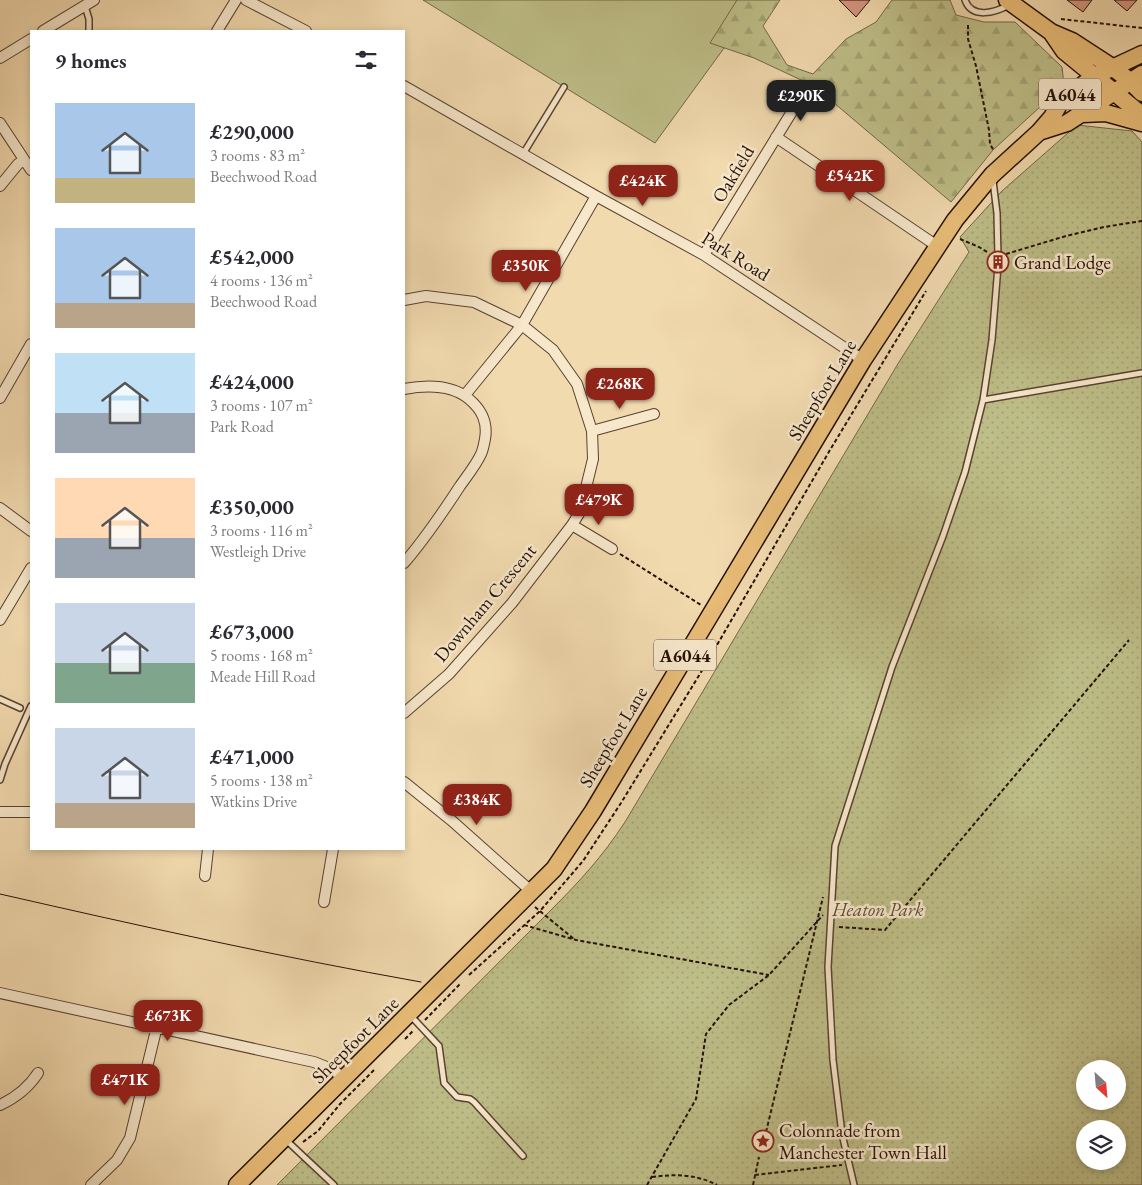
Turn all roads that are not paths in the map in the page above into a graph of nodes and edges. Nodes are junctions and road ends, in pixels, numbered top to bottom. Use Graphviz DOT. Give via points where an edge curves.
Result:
graph roads {
  1 [pos="236,0"];
  2 [pos="246,0"];
  3 [pos="965,0"];
  4 [pos="1010,2"];
  5 [pos="90,3"];
  6 [pos="1056,25"];
  7 [pos="45,30"];
  8 [pos="89,30"];
  9 [pos="218,30"];
  10 [pos="304,30"];
  11 [pos="30,40"];
  12 [pos="1142,54"];
  13 [pos="0,58"];
  14 [pos="1112,68"];
  15 [pos="1136,77"];
  16 [pos="1105,84"];
  17 [pos="405,87"];
  18 [pos="564,87"];
  19 [pos="804,92"];
  20 [pos="1142,93"];
  21 [pos="1080,115"];
  22 [pos="1142,115"];
  23 [pos="0,123"];
  24 [pos="1142,123"];
  25 [pos="1039,132"];
  26 [pos="776,138"];
  27 [pos="523,154"];
  28 [pos="24,160"];
  29 [pos="30,169"];
  30 [pos="992,175"];
  31 [pos="0,186"];
  32 [pos="596,196"];
  33 [pos="942,239"];
  34 [pos="704,255"];
  35 [pos="998,256"];
  36 [pos="998,266"];
  37 [pos="405,300"];
  38 [pos="522,325"];
  39 [pos="30,346"];
  40 [pos="863,360"];
  41 [pos="1142,373"];
  42 [pos="405,389"];
  43 [pos="465,395"];
  44 [pos="0,398"];
  45 [pos="983,400"];
  46 [pos="654,414"];
  47 [pos="592,431"];
  48 [pos="0,508"];
  49 [pos="572,525"];
  50 [pos="30,531"];
  51 [pos="612,549"];
  52 [pos="405,562"];
  53 [pos="30,570"];
  54 [pos="0,620"];
  55 [pos="0,699"];
  56 [pos="20,708"];
  57 [pos="30,708"];
  58 [pos="405,713"];
  59 [pos="0,780"];
  60 [pos="405,783"];
  61 [pos="0,812"];
  62 [pos="30,812"];
  63 [pos="208,850"];
  64 [pos="332,850"];
  65 [pos="205,876"];
  66 [pos="529,895"];
  67 [pos="324,902"];
  68 [pos="0,993"];
  69 [pos="410,1014"];
  70 [pos="157,1026"];
  71 [pos="38,1073"];
  72 [pos="343,1079"];
  73 [pos="0,1105"];
  74 [pos="283,1138"];
  75 [pos="523,1156"];
  76 [pos="91,1185"];
  77 [pos="237,1185"];
  78 [pos="334,1185"];
  79 [pos="854,1185"];
  1 -- 9 [label="street"];
  2 -- 10 [label="street"];
  3 -- 4 [label="lane" via="975,11 987,13 1000,10"];
  4 -- 6 [label="main road"];
  5 -- 7 [label="street"];
  5 -- 8 [label="lane"];
  6 -- 14 [label="main road" via="1072,41"];
  6 -- 16 [label="main road" via="1064,51"];
  11 -- 13 [label="street"];
  12 -- 14 [label="main road, A6044"];
  14 -- 15 [label="main road"];
  14 -- 16 [label="main road, Sheepfoot Lane / A6044"];
  15 -- 16 [label="main road, Sheepfoot Lane / A6044"];
  15 -- 20 [label="main road"];
  16 -- 21 [label="main road, Sheepfoot Lane / A6044"];
  16 -- 22 [label="main road"];
  16 -- 25 [label="main road, Sheepfoot Lane / A6044" via="1052,117"];
  17 -- 27 [label="street, Park Road"];
  18 -- 27 [label="lane"];
  19 -- 26 [label="street, Oakfield"];
  21 -- 24 [label="main road" via="1106,113"];
  21 -- 25 [label="main road, Sheepfoot Lane / A6044"];
  23 -- 28 [label="street"];
  25 -- 30 [label="main road, Sheepfoot Lane / A6044"];
  26 -- 33 [label="street"];
  26 -- 34 [label="street, Oakfield"];
  27 -- 32 [label="street, Park Road"];
  28 -- 29 [label="street"];
  28 -- 31 [label="street"];
  30 -- 33 [label="main road, Sheepfoot Lane / A6044"];
  30 -- 35 [label="lane"];
  32 -- 34 [label="street, Park Road"];
  32 -- 38 [label="street"];
  33 -- 40 [label="main road, Sheepfoot Lane / A6044"];
  34 -- 40 [label="street, Park Road"];
  36 -- 45 [label="lane"];
  37 -- 38 [label="street, Downham Crescent" via="426,296 474,302"];
  38 -- 43 [label="street"];
  38 -- 47 [label="street, Downham Crescent" via="553,350 577,384"];
  39 -- 44 [label="street"];
  40 -- 66 [label="main road, Sheepfoot Lane / A6044" via="566,853"];
  41 -- 45 [label="lane"];
  42 -- 43 [label="street" via="432,386"];
  43 -- 52 [label="street" via="484,416 486,438 482,454"];
  45 -- 79 [label="lane" via="966,472 892,667 835,846 828,967 833,1060 842,1134"];
  46 -- 47 [label="street"];
  47 -- 49 [label="street, Downham Crescent" via="593,459 580,512"];
  48 -- 50 [label="street"];
  49 -- 51 [label="street"];
  49 -- 58 [label="street, Downham Crescent" via="512,603 449,674"];
  53 -- 54 [label="street"];
  55 -- 56 [label="lane"];
  57 -- 59 [label="lane"];
  60 -- 66 [label="street" via="451,820"];
  61 -- 62 [label="street"];
  63 -- 65 [label="street"];
  64 -- 67 [label="street"];
  66 -- 69 [label="main road, Sheepfoot Lane / A6044"];
  68 -- 70 [label="street"];
  69 -- 72 [label="main road, Sheepfoot Lane / A6044"];
  69 -- 75 [label="lane" via="439,1046 444,1083 457,1097 474,1102"];
  70 -- 72 [label="street" via="314,1062 334,1070"];
  70 -- 76 [label="street" via="130,1138 117,1160"];
  71 -- 73 [label="street" via="32,1083"];
  72 -- 74 [label="main road, Sheepfoot Lane / A6044"];
  74 -- 77 [label="main road, Sheepfoot Lane / A6044"];
  74 -- 78 [label="lane"];
}
